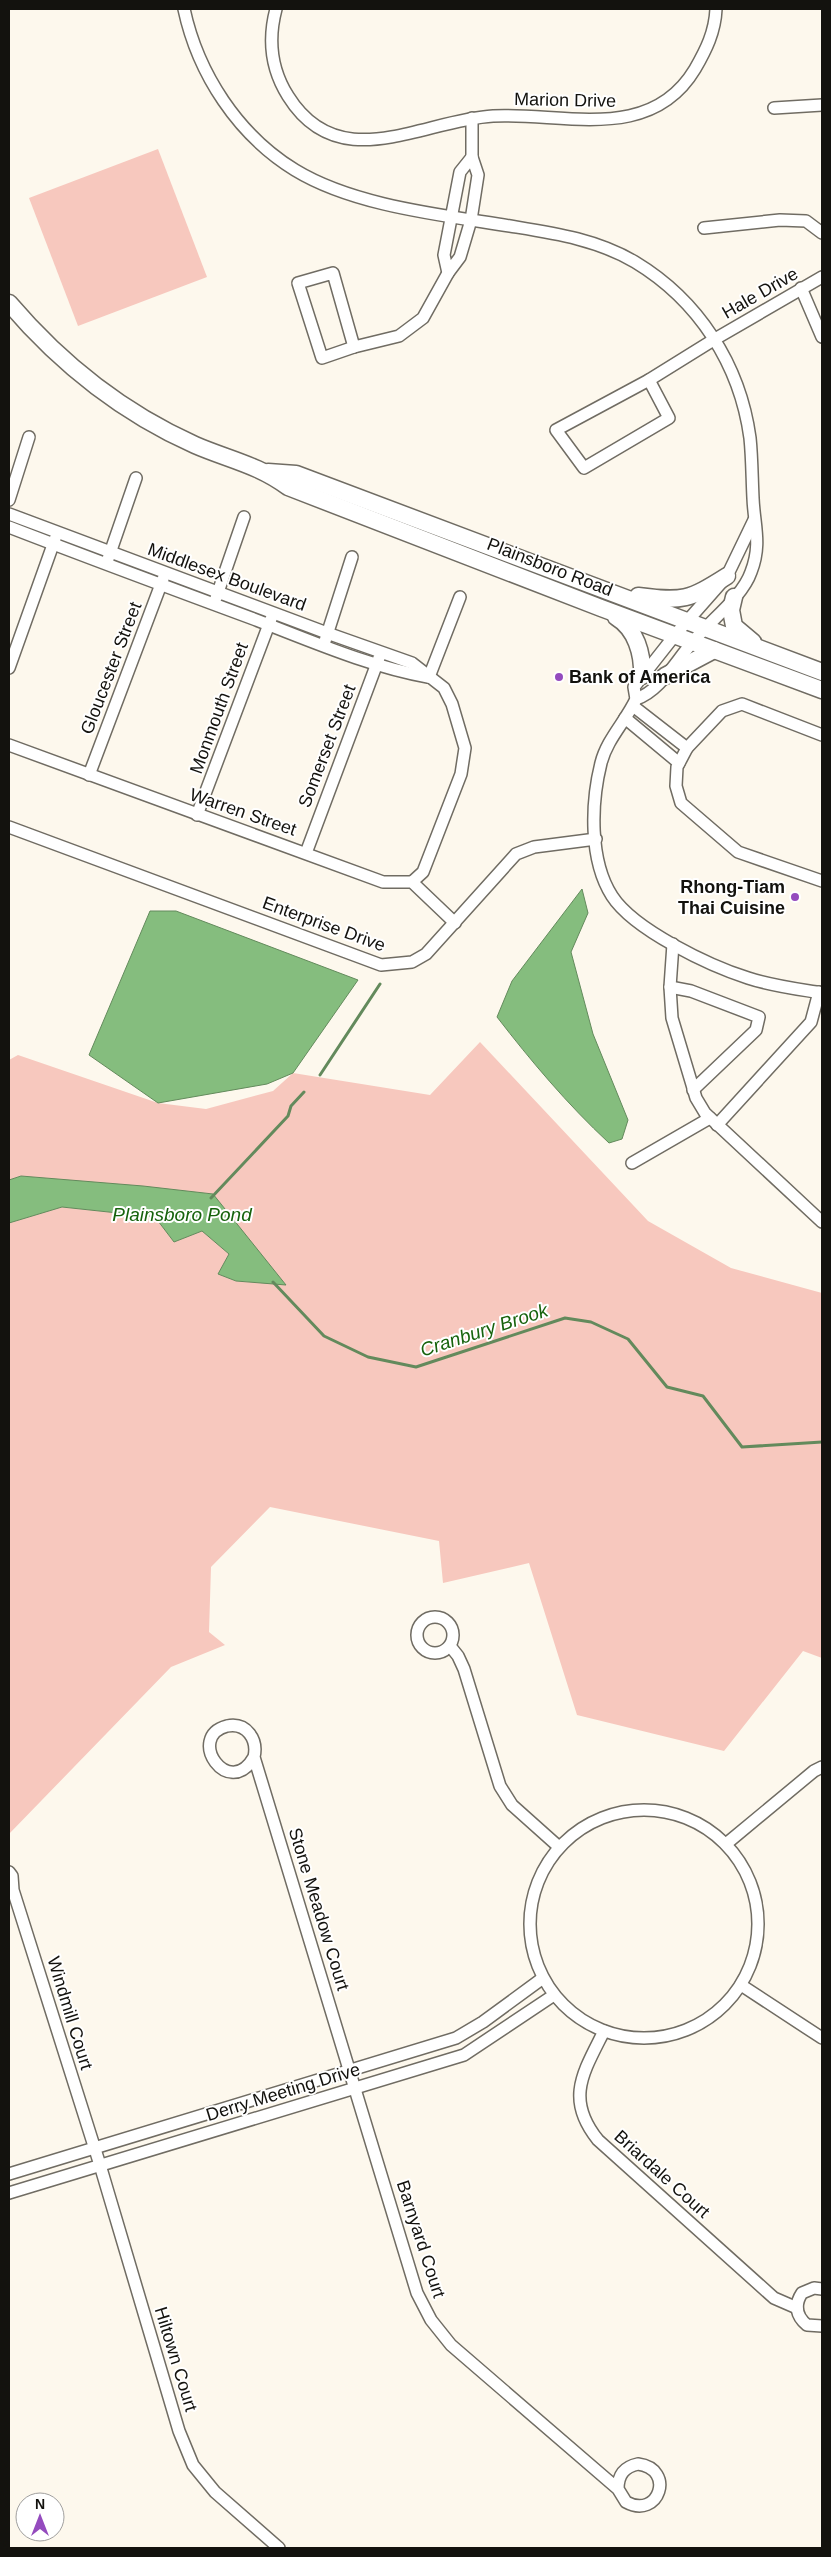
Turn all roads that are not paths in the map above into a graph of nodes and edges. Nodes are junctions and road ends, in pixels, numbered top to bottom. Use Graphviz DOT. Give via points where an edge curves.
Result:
graph roads {
  1 [pos="184,9"];
  2 [pos="276,9"];
  3 [pos="716,9"];
  4 [pos="822,105"];
  5 [pos="774,108"];
  6 [pos="472,118"];
  7 [pos="472,156"];
  8 [pos="451,216"];
  9 [pos="471,220"];
  10 [pos="704,228"];
  11 [pos="822,233"];
  12 [pos="448,273"];
  13 [pos="822,277"];
  14 [pos="802,288"];
  15 [pos="9,303"];
  16 [pos="822,337"];
  17 [pos="715,338"];
  18 [pos="354,347"];
  19 [pos="648,380"];
  20 [pos="30,437"];
  21 [pos="268,472"];
  22 [pos="136,478"];
  23 [pos="9,500"];
  24 [pos="9,514"];
  25 [pos="244,517"];
  26 [pos="754,520"];
  27 [pos="9,527"];
  28 [pos="57,532"];
  29 [pos="53,544"];
  30 [pos="110,552"];
  31 [pos="352,557"];
  32 [pos="106,565"];
  33 [pos="166,573"];
  34 [pos="727,576"];
  35 [pos="161,586"];
  36 [pos="598,587"];
  37 [pos="219,592"];
  38 [pos="460,597"];
  39 [pos="734,597"];
  40 [pos="214,604"];
  41 [pos="601,608"];
  42 [pos="273,613"];
  43 [pos="688,622"];
  44 [pos="268,625"];
  45 [pos="704,629"];
  46 [pos="327,633"];
  47 [pos="675,635"];
  48 [pos="692,642"];
  49 [pos="323,645"];
  50 [pos="714,650"];
  51 [pos="762,650"];
  52 [pos="381,652"];
  53 [pos="377,664"];
  54 [pos="9,668"];
  55 [pos="822,672"];
  56 [pos="642,676"];
  57 [pos="665,676"];
  58 [pos="429,677"];
  59 [pos="822,690"];
  60 [pos="634,703"];
  61 [pos="625,718"];
  62 [pos="822,735"];
  63 [pos="9,745"];
  64 [pos="687,748"];
  65 [pos="679,763"];
  66 [pos="89,775"];
  67 [pos="198,815"];
  68 [pos="9,827"];
  69 [pos="596,840"];
  70 [pos="306,853"];
  71 [pos="822,881"];
  72 [pos="412,882"];
  73 [pos="455,923"];
  74 [pos="673,944"];
  75 [pos="670,987"];
  76 [pos="820,993"];
  77 [pos="693,1090"];
  78 [pos="714,1121"];
  79 [pos="632,1162"];
  80 [pos="822,1222"];
  81 [pos="450,1646"];
  82 [pos="254,1757"];
  83 [pos="822,1767"];
  84 [pos="726,1844"];
  85 [pos="559,1847"];
  86 [pos="9,1872"];
  87 [pos="11,1894"];
  88 [pos="543,1978"];
  89 [pos="741,1985"];
  90 [pos="554,1996"];
  91 [pos="604,2031"];
  92 [pos="822,2038"];
  93 [pos="350,2070"];
  94 [pos="356,2088"];
  95 [pos="94,2148"];
  96 [pos="100,2166"];
  97 [pos="9,2174"];
  98 [pos="9,2193"];
  99 [pos="822,2289"];
  100 [pos="796,2308"];
  101 [pos="822,2326"];
  102 [pos="618,2490"];
  103 [pos="279,2548"];
  1 -- 8 [label="street" via="190,34 217,93 236,119 276,157 345,194"];
  2 -- 6 [label="street, Marion Drive" via="271,30 278,80 295,108 329,133 363,141 383,140"];
  3 -- 6 [label="street, Marion Drive" via="709,46 689,79 663,102 625,118 576,121 494,116"];
  4 -- 5 [label="street"];
  6 -- 7 [label="street"];
  7 -- 8 [label="street" via="460,172"];
  7 -- 9 [label="street" via="478,175"];
  8 -- 9 [label="street"];
  8 -- 12 [label="street" via="444,255"];
  9 -- 12 [label="street" via="460,257"];
  9 -- 17 [label="street" via="569,235 604,247 634,262 676,292"];
  10 -- 11 [label="street" via="780,220 806,221"];
  12 -- 18 [label="street" via="423,318 399,336"];
  13 -- 14 [label="street, Hale Drive"];
  14 -- 16 [label="street"];
  14 -- 17 [label="street, Hale Drive"];
  15 -- 21 [label="street, Plainsboro Road" via="40,340 139,417 195,445"];
  17 -- 19 [label="street, Hale Drive"];
  17 -- 26 [label="street" via="739,393 750,437"];
  18 -- 18 [label="street" via="333,273 298,283 322,358"];
  19 -- 19 [label="street, Hale Drive" via="556,430 584,468 669,418"];
  20 -- 23 [label="street"];
  21 -- 36 [label="street, Plainsboro Road" via="296,474"];
  21 -- 41 [label="street, Plainsboro Road" via="288,487"];
  22 -- 30 [label="street"];
  24 -- 28 [label="street, Middlesex Boulevard"];
  25 -- 37 [label="street"];
  26 -- 34 [label="street"];
  26 -- 39 [label="street" via="758,533 754,564 743,588"];
  27 -- 29 [label="street, Middlesex Boulevard"];
  28 -- 29 [label="street"];
  28 -- 30 [label="street, Middlesex Boulevard"];
  29 -- 32 [label="street, Middlesex Boulevard"];
  29 -- 54 [label="street"];
  30 -- 32 [label="street"];
  30 -- 33 [label="street, Middlesex Boulevard"];
  31 -- 46 [label="street"];
  32 -- 35 [label="street, Middlesex Boulevard"];
  33 -- 35 [label="street, Gloucester Street"];
  33 -- 37 [label="street, Middlesex Boulevard"];
  34 -- 36 [label="street" via="696,596 671,600"];
  34 -- 43 [label="street"];
  35 -- 40 [label="street, Middlesex Boulevard"];
  35 -- 66 [label="street, Gloucester Street"];
  36 -- 43 [label="street, Plainsboro Road"];
  37 -- 40 [label="street"];
  37 -- 42 [label="street, Middlesex Boulevard"];
  38 -- 58 [label="street"];
  39 -- 45 [label="street"];
  39 -- 51 [label="street" via="734,626"];
  40 -- 44 [label="street, Middlesex Boulevard"];
  41 -- 47 [label="street, Plainsboro Road"];
  41 -- 56 [label="street" via="623,621 636,639"];
  42 -- 44 [label="street, Monmouth Street"];
  42 -- 46 [label="street, Middlesex Boulevard"];
  43 -- 45 [label="street, Plainsboro Road"];
  43 -- 47 [label="street"];
  44 -- 49 [label="street, Middlesex Boulevard"];
  44 -- 67 [label="street, Monmouth Street"];
  45 -- 48 [label="street"];
  45 -- 51 [label="street, Plainsboro Road"];
  46 -- 49 [label="street"];
  46 -- 52 [label="street, Middlesex Boulevard"];
  47 -- 48 [label="street, Plainsboro Road"];
  47 -- 56 [label="street"];
  48 -- 50 [label="street, Plainsboro Road"];
  48 -- 57 [label="street"];
  49 -- 53 [label="street, Middlesex Boulevard"];
  50 -- 57 [label="street"];
  50 -- 59 [label="street, Plainsboro Road"];
  51 -- 55 [label="street, Plainsboro Road"];
  52 -- 53 [label="street, Somerset Street"];
  52 -- 58 [label="street, Middlesex Boulevard" via="412,663"];
  53 -- 58 [label="street, Middlesex Boulevard"];
  53 -- 70 [label="street, Somerset Street"];
  56 -- 60 [label="street" via="634,687"];
  57 -- 60 [label="street" via="649,695"];
  58 -- 72 [label="street, Middlesex Boulevard" via="444,688 465,748 461,774 423,872"];
  60 -- 61 [label="street"];
  60 -- 64 [label="street"];
  61 -- 65 [label="street"];
  61 -- 69 [label="street" via="601,762 596,797"];
  62 -- 64 [label="street" via="742,704 722,711"];
  63 -- 66 [label="street, Warren Street"];
  64 -- 65 [label="street"];
  65 -- 71 [label="street" via="676,786 681,802 738,852"];
  66 -- 67 [label="street, Warren Street"];
  67 -- 70 [label="street, Warren Street"];
  68 -- 73 [label="street, Enterprise Drive" via="381,965 412,962 426,954"];
  69 -- 73 [label="street, Enterprise Drive" via="534,847 516,854"];
  69 -- 74 [label="street" via="603,878 613,897 630,915"];
  70 -- 72 [label="street, Warren Street" via="383,882"];
  72 -- 73 [label="street"];
  74 -- 75 [label="street"];
  74 -- 76 [label="street" via="748,978"];
  75 -- 77 [label="street" via="672,1018"];
  75 -- 77 [label="street" via="691,991 758,1017 756,1030"];
  76 -- 78 [label="street" via="811,1022"];
  77 -- 78 [label="street"];
  78 -- 79 [label="street"];
  78 -- 80 [label="street"];
  81 -- 85 [label="street" via="464,1669 500,1786 512,1806"];
  82 -- 82 [label="street, Stone Meadow Court" via="255,1742 251,1734 238,1726 223,1728 212,1738 210,1754 221,1769 237,1772 245,1769"];
  82 -- 93 [label="street, Stone Meadow Court"];
  83 -- 84 [label="street"];
  84 -- 85 [label="street" via="696,1822 660,1811 623,1812 588,1824"];
  84 -- 89 [label="street" via="744,1868 756,1897 758,1935 754,1958"];
  85 -- 88 [label="street" via="540,1877 530,1910 531,1946"];
  86 -- 87 [label="street, Windmill Court" via="14,1883"];
  87 -- 95 [label="street, Windmill Court"];
  88 -- 90 [label="street"];
  88 -- 93 [label="street, Derry Meeting Drive" via="456,2038"];
  89 -- 91 [label="street" via="721,2009 680,2032 634,2038"];
  89 -- 92 [label="street"];
  90 -- 91 [label="street" via="577,2017"];
  90 -- 94 [label="street, Derry Meeting Drive" via="464,2055"];
  91 -- 100 [label="street, Briardale Court" via="578,2092 587,2126 598,2140 774,2298"];
  93 -- 94 [label="street, Barnyard Court"];
  93 -- 95 [label="street, Derry Meeting Drive"];
  94 -- 96 [label="street, Derry Meeting Drive"];
  94 -- 102 [label="street, Barnyard Court" via="417,2293 431,2320 451,2345"];
  95 -- 96 [label="street, Hiltown Court"];
  95 -- 97 [label="street, Derry Meeting Drive"];
  96 -- 98 [label="street, Derry Meeting Drive"];
  96 -- 103 [label="street, Hiltown Court" via="179,2431 194,2465 215,2492"];
  99 -- 100 [label="street" via="814,2288 802,2294"];
  100 -- 101 [label="street, Briardale Court" via="808,2325"];
}
